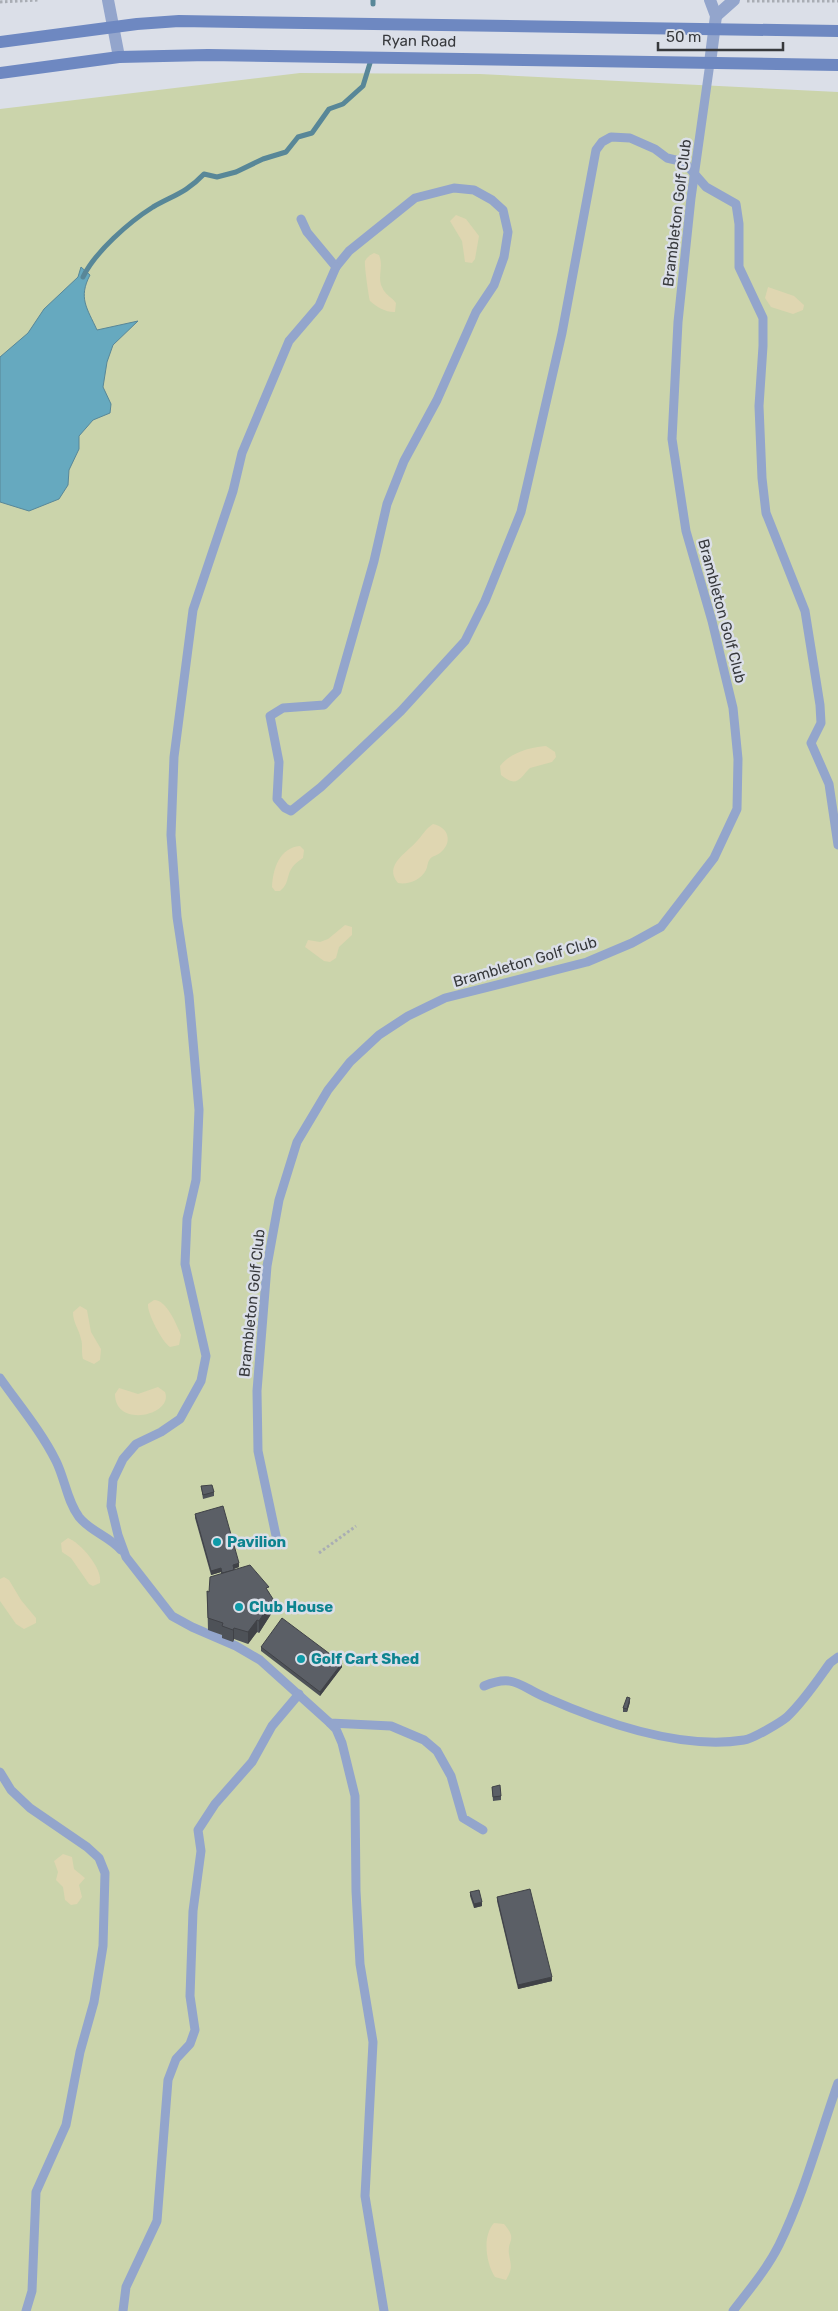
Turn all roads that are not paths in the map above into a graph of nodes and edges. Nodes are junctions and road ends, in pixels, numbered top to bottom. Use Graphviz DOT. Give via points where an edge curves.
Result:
graph roads {
  1 [pos="108,0"];
  2 [pos="710,0"];
  3 [pos="739,1"];
  4 [pos="716,16"];
  5 [pos="114,27"];
  6 [pos="714,30"];
  7 [pos="838,31"];
  8 [pos="0,42"];
  9 [pos="119,57"];
  10 [pos="710,63"];
  11 [pos="838,65"];
  12 [pos="0,73"];
  13 [pos="695,173"];
  14 [pos="301,218"];
  15 [pos="336,267"];
  16 [pos="838,845"];
  17 [pos="0,1378"];
  18 [pos="278,1545"];
  19 [pos="126,1557"];
  20 [pos="838,1657"];
  21 [pos="484,1686"];
  22 [pos="298,1694"];
  23 [pos="330,1723"];
  24 [pos="0,1772"];
  25 [pos="483,1830"];
  26 [pos="838,2083"];
  27 [pos="26,2311"];
  28 [pos="123,2311"];
  29 [pos="384,2311"];
  30 [pos="733,2311"];
  1 -- 5 [label="street"];
  2 -- 4 [label="street"];
  3 -- 4 [label="street"];
  4 -- 6 [label="street"];
  5 -- 6 [label="main road, Ryan Road" via="179,21"];
  5 -- 8 [label="main road, Ryan Road"];
  5 -- 9 [label="street"];
  6 -- 7 [label="main road, Ryan Road"];
  6 -- 10 [label="street"];
  9 -- 10 [label="main road, Ryan Road" via="332,56"];
  9 -- 12 [label="main road, Ryan Road"];
  10 -- 11 [label="main road, Ryan Road"];
  10 -- 13 [label="lane, Brambleton Golf Club"];
  13 -- 15 [label="lane" via="684,162 667,158 630,138 611,137 596,150 562,333 521,512 485,601 465,641 408,704 322,787 292,811 277,799 279,762 270,716 283,708 324,705 337,691 374,561 386,504 476,312 494,285 504,257 508,232 504,210 474,190 454,188 415,198 349,251"];
  13 -- 16 [label="lane" via="706,187 736,204 739,267 763,318 759,406 766,513 805,611 821,724 811,743 829,784"];
  13 -- 18 [label="lane, Brambleton Golf Club" via="678,322 672,438 686,531 733,708 738,759 737,808 714,858 661,927 587,962 445,998 408,1016 379,1034 350,1062 328,1090 298,1142 278,1200 267,1266 257,1391 258,1451"];
  14 -- 15 [label="lane" via="307,232"];
  15 -- 19 [label="lane" via="319,306 289,342 246,444 192,610 174,757 171,835 199,1110 196,1180 187,1218 185,1264 206,1356 201,1380 180,1419 136,1444 123,1459 113,1480 111,1506"];
  17 -- 19 [label="lane" via="56,1461 80,1518 114,1542"];
  19 -- 22 [label="lane" via="172,1616 260,1660"];
  20 -- 21 [label="lane" via="786,1718 746,1740 692,1741 630,1730 546,1698 516,1682 500,1679"];
  22 -- 23 [label="lane"];
  22 -- 28 [label="lane" via="272,1726 252,1762 214,1804 198,1830 201,1851 192,1911 190,1996 195,2030 190,2044 176,2059 168,2080 157,2222 126,2287"];
  23 -- 25 [label="lane" via="391,1726 424,1740 437,1751 451,1776 463,1818"];
  23 -- 29 [label="lane" via="342,1743 355,1796 360,1964 373,2042 365,2196"];
  24 -- 27 [label="lane" via="11,1790 30,1808 99,1858 105,1873 103,1946 94,2002 80,2052 66,2126 36,2192 33,2276"];
  26 -- 30 [label="lane" via="779,2246"];
}
